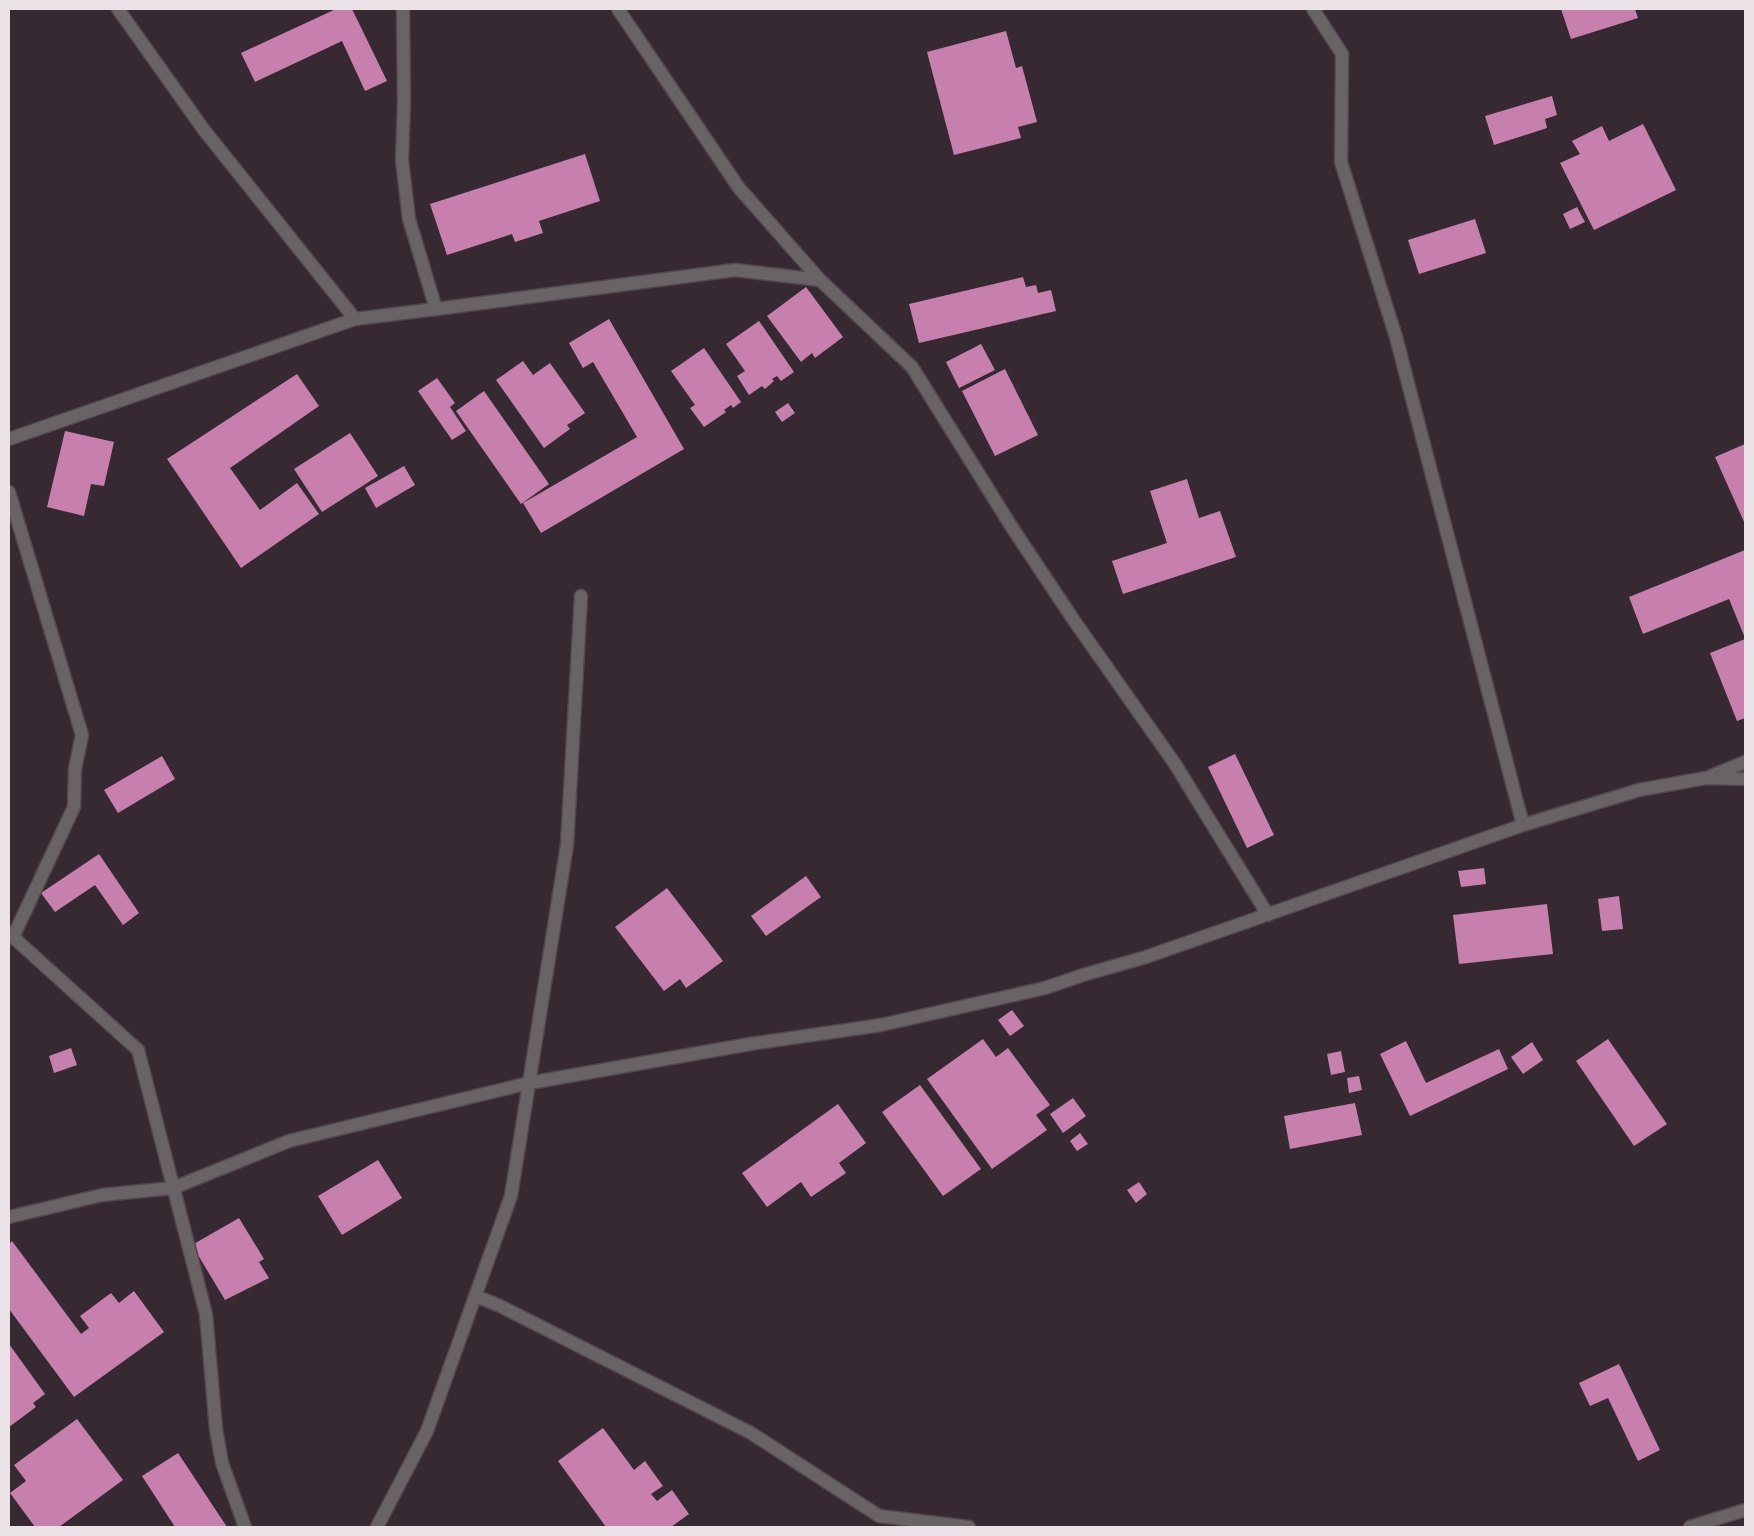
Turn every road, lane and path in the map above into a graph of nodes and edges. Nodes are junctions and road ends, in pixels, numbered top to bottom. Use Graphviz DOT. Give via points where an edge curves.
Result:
graph roads {
  1 [pos="118,9"];
  2 [pos="403,9"];
  3 [pos="618,9"];
  4 [pos="1313,9"];
  5 [pos="820,280"];
  6 [pos="436,309"];
  7 [pos="355,319"];
  8 [pos="9,439"];
  9 [pos="9,492"];
  10 [pos="581,596"];
  11 [pos="1745,762"];
  12 [pos="1706,778"];
  13 [pos="1745,779"];
  14 [pos="1523,825"];
  15 [pos="1268,915"];
  16 [pos="529,1083"];
  17 [pos="173,1188"];
  18 [pos="9,1217"];
  19 [pos="475,1296"];
  20 [pos="1745,1510"];
  21 [pos="245,1527"];
  22 [pos="377,1527"];
  23 [pos="969,1527"];
  24 [pos="1690,1527"];
  1 -- 7 [label="street" via="204,130"];
  2 -- 6 [label="street" via="402,160 410,219"];
  3 -- 5 [label="street" via="739,188"];
  4 -- 14 [label="street" via="1342,54 1341,162 1396,337"];
  5 -- 6 [label="street" via="735,270"];
  5 -- 15 [label="street" via="912,367 1018,537 1176,764"];
  6 -- 7 [label="street"];
  7 -- 8 [label="street"];
  9 -- 17 [label="street" via="82,735 75,769 74,807 13,937 138,1050"];
  10 -- 16 [label="street" via="567,845"];
  11 -- 12 [label="street"];
  12 -- 13 [label="street"];
  12 -- 14 [label="street" via="1638,790"];
  14 -- 15 [label="street"];
  15 -- 16 [label="street" via="1036,990 881,1025 750,1044"];
  16 -- 17 [label="street" via="289,1141"];
  16 -- 19 [label="street" via="511,1196"];
  17 -- 18 [label="street" via="102,1195"];
  17 -- 21 [label="street" via="206,1314 222,1463"];
  19 -- 22 [label="street" via="427,1431"];
  19 -- 23 [label="street" via="751,1433 879,1516"];
  20 -- 24 [label="street"];
}
